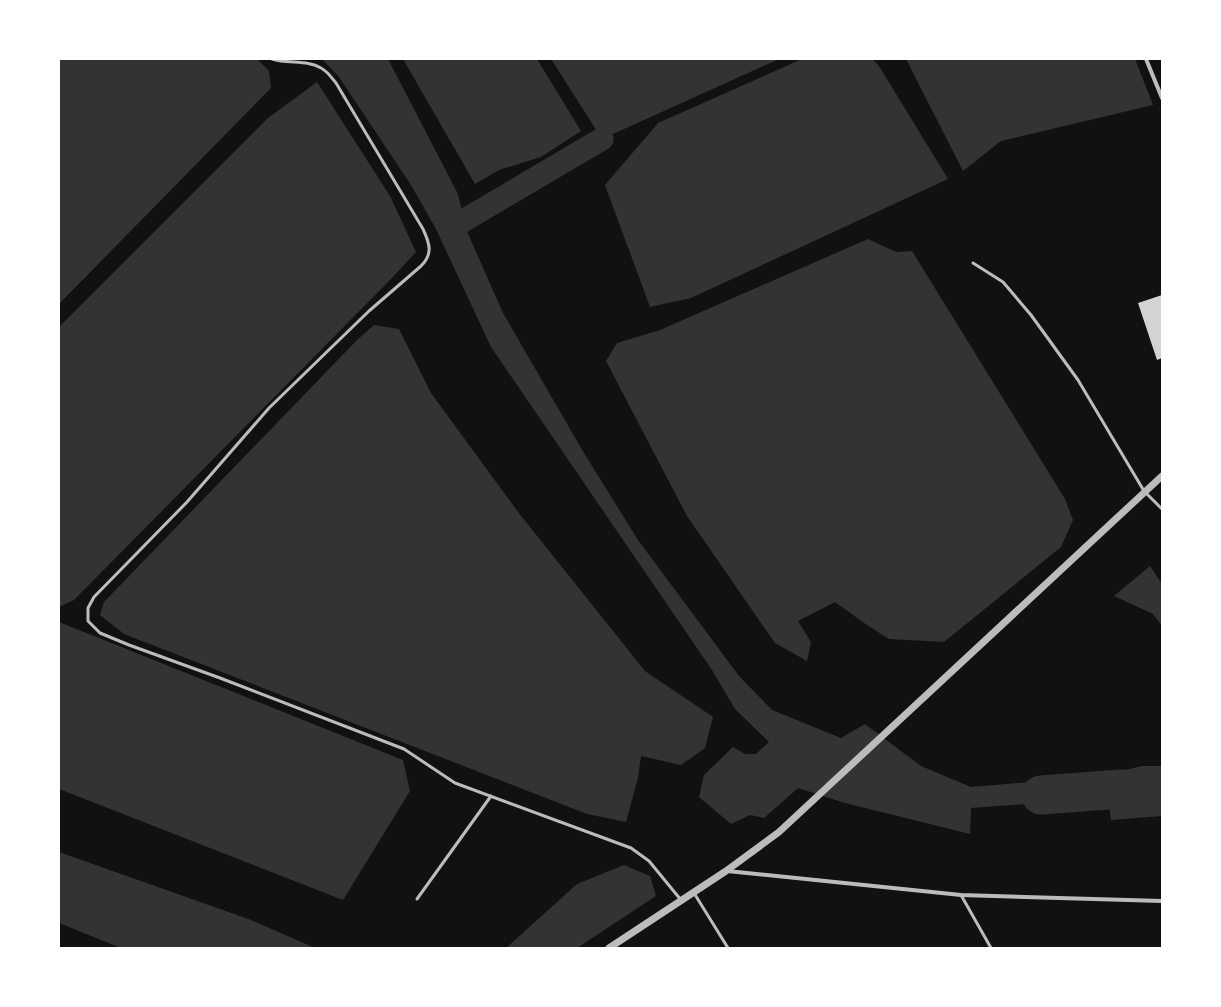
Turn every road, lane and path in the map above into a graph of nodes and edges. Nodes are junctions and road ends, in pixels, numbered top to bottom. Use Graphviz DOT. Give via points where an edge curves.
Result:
graph roads {
  1 [pos="272,59"];
  2 [pos="1146,59"];
  3 [pos="1162,98"];
  4 [pos="973,263"];
  5 [pos="1162,476"];
  6 [pos="1144,491"];
  7 [pos="1162,509"];
  8 [pos="491,796"];
  9 [pos="726,871"];
  10 [pos="694,893"];
  11 [pos="962,895"];
  12 [pos="417,900"];
  13 [pos="682,901"];
  14 [pos="1162,901"];
  15 [pos="609,948"];
  16 [pos="728,948"];
  17 [pos="991,948"];
  1 -- 8 [label="lane" via="290,64 310,63 322,68 336,83 423,229 429,249 428,260 369,312 269,408 187,502 94,597 88,608 88,621 100,633 128,645 404,750 455,782"];
  2 -- 3 [label="street"];
  4 -- 6 [label="lane" via="1003,282 1030,315 1078,380"];
  5 -- 6 [label="street"];
  6 -- 7 [label="lane"];
  6 -- 9 [label="street" via="779,832"];
  8 -- 12 [label="lane"];
  8 -- 13 [label="lane" via="631,848 649,861"];
  9 -- 10 [label="street"];
  9 -- 11 [label="street"];
  10 -- 13 [label="street"];
  10 -- 16 [label="lane"];
  11 -- 14 [label="street"];
  11 -- 17 [label="lane"];
  13 -- 15 [label="street"];
}
